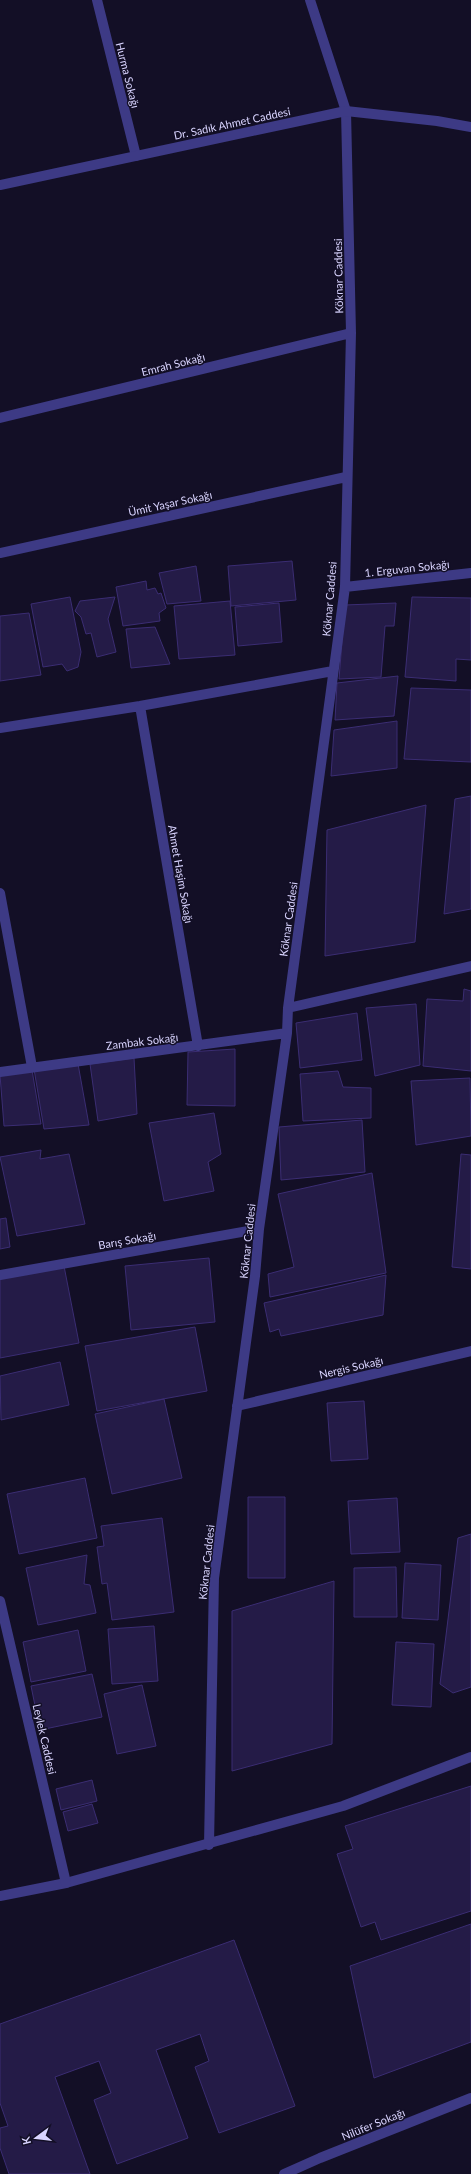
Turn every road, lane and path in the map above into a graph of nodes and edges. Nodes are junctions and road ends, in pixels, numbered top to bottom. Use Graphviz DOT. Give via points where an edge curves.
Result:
graph roads {
  1 [pos="97,0"];
  2 [pos="310,0"];
  3 [pos="346,111"];
  4 [pos="471,126"];
  5 [pos="136,156"];
  6 [pos="0,185"];
  7 [pos="351,333"];
  8 [pos="0,418"];
  9 [pos="346,477"];
  10 [pos="0,553"];
  11 [pos="471,573"];
  12 [pos="345,587"];
  13 [pos="333,671"];
  14 [pos="140,706"];
  15 [pos="0,728"];
  16 [pos="0,893"];
  17 [pos="471,966"];
  18 [pos="288,1008"];
  19 [pos="287,1033"];
  20 [pos="198,1046"];
  21 [pos="32,1067"];
  22 [pos="0,1072"];
  23 [pos="259,1228"];
  24 [pos="0,1275"];
  25 [pos="471,1351"];
  26 [pos="237,1406"];
  27 [pos="0,1601"];
  28 [pos="471,1757"];
  29 [pos="209,1845"];
  30 [pos="66,1883"];
  31 [pos="0,1896"];
  32 [pos="471,2098"];
  33 [pos="284,2174"];
  1 -- 5 [label="street, Hurma Sokağı"];
  2 -- 3 [label="street, Köknar Caddesi"];
  3 -- 4 [label="street, Dr. Sadık Ahmet Caddesi"];
  3 -- 5 [label="street, Dr. Sadık Ahmet Caddesi"];
  3 -- 7 [label="street, Köknar Caddesi"];
  5 -- 6 [label="street, Dr. Sadık Ahmet Caddesi"];
  7 -- 8 [label="street, Emrah Sokağı"];
  7 -- 9 [label="street, Köknar Caddesi"];
  9 -- 10 [label="street, Ümit Yaşar Sokağı"];
  9 -- 12 [label="street, Köknar Caddesi"];
  11 -- 12 [label="street, 1. Erguvan Sokağı"];
  12 -- 13 [label="street, Köknar Caddesi"];
  13 -- 14 [label="street"];
  13 -- 18 [label="street, Köknar Caddesi"];
  14 -- 15 [label="street"];
  14 -- 20 [label="street, Ahmet Haşim Sokağı"];
  16 -- 21 [label="street"];
  17 -- 18 [label="street"];
  18 -- 19 [label="street, Köknar Caddesi"];
  19 -- 20 [label="street, Zambak Sokağı"];
  19 -- 23 [label="street, Köknar Caddesi"];
  20 -- 21 [label="street, Zambak Sokağı"];
  21 -- 22 [label="street, Zambak Sokağı"];
  23 -- 24 [label="street, Barış Sokağı"];
  23 -- 26 [label="street, Köknar Caddesi" via="256,1276"];
  25 -- 26 [label="street, Nergis Sokağı"];
  26 -- 29 [label="street, Köknar Caddesi" via="214,1578"];
  27 -- 30 [label="street, Leylek Caddesi"];
  28 -- 29 [label="street" via="343,1806"];
  29 -- 30 [label="street"];
  30 -- 31 [label="street"];
  32 -- 33 [label="street, Nilüfer Sokağı"];
}
